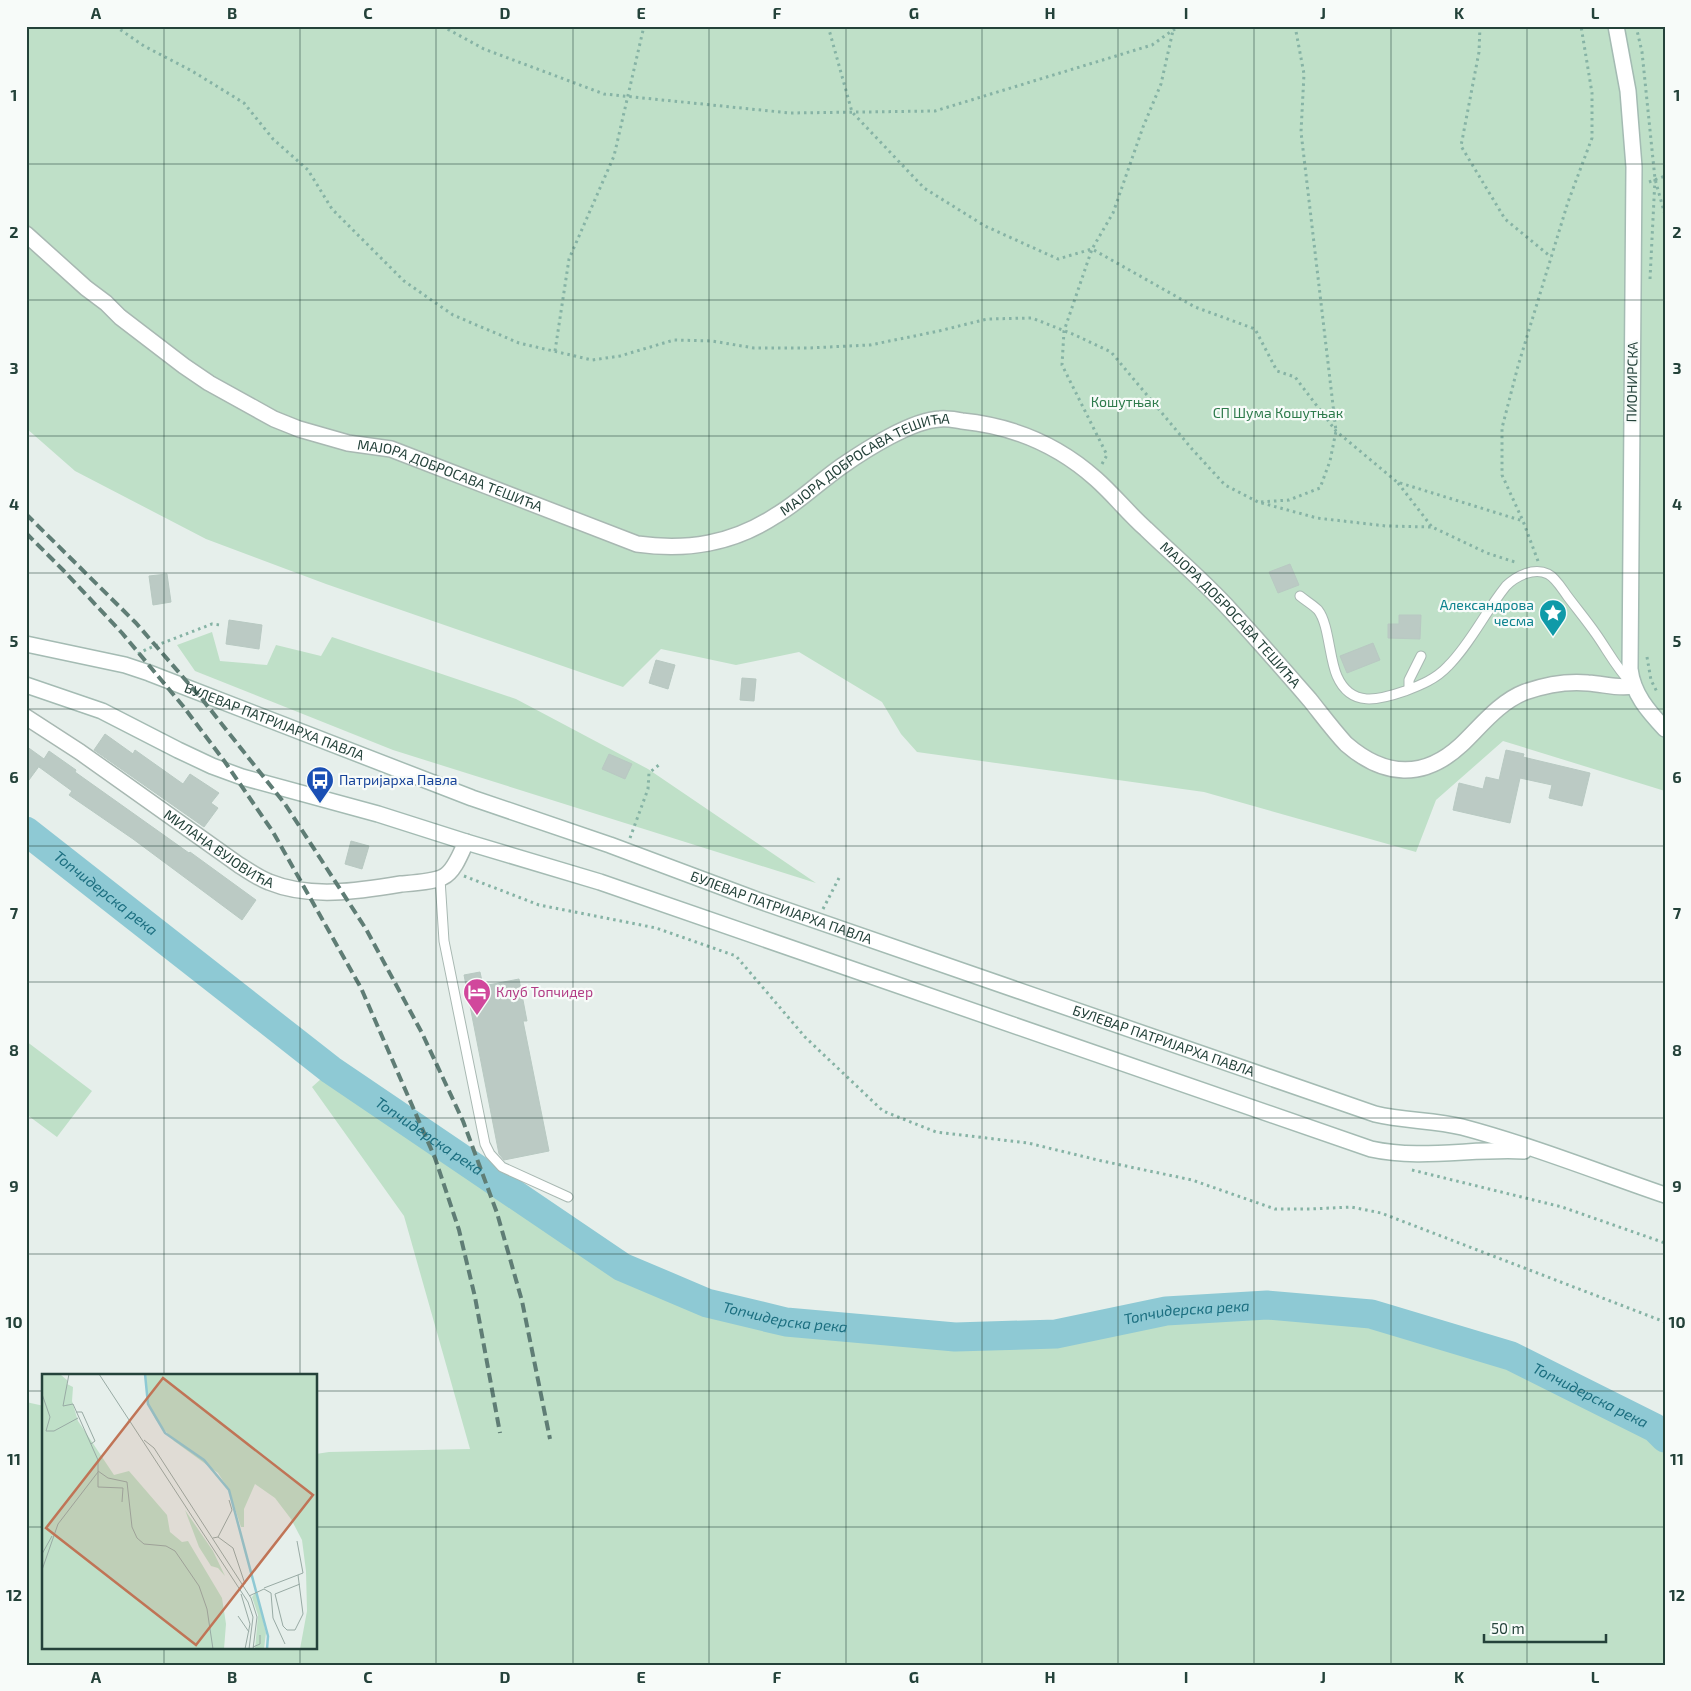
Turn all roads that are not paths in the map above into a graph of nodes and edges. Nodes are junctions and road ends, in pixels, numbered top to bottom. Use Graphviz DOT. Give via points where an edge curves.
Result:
graph roads {
  1 [pos="1616,26"];
  2 [pos="26,234"];
  3 [pos="1300,596"];
  4 [pos="26,644"];
  5 [pos="1421,656"];
  6 [pos="26,685"];
  7 [pos="1634,686"];
  8 [pos="1409,689"];
  9 [pos="26,717"];
  10 [pos="1665,729"];
  11 [pos="466,842"];
  12 [pos="445,875"];
  13 [pos="1542,1152"];
  14 [pos="1665,1195"];
  15 [pos="568,1197"];
  1 -- 7 [label="main road, ПИОНИРСКА" via="1628,91 1634,167 1630,669"];
  2 -- 7 [label="main road, МАЈОРА ДОБРОСАВА ТЕШИЋА" via="156,346 209,383 274,419 326,438 391,449 637,544 693,546 720,542 747,531 775,517 844,465 913,425 939,419 994,426 1029,436 1056,449 1095,478 1230,609 1346,744 1378,765 1412,771 1428,766 1459,746 1522,693 1569,683 1619,688"];
  3 -- 8 [label="lane" via="1316,608 1322,618 1337,677 1348,692 1371,700"];
  4 -- 13 [label="main road, БУЛЕВАР ПАТРИЈАРХА ПАВЛА" via="124,665 472,798 1375,1114 1448,1124"];
  5 -- 8 [label="lane" via="1409,680"];
  6 -- 11 [label="main road, БУЛЕВАР ПАТРИЈАРХА ПАВЛА" via="102,711 178,750 242,777"];
  7 -- 8 [label="lane" via="1619,671 1554,578 1536,572 1511,580 1448,666 1430,681"];
  7 -- 10 [label="main road, ПИОНИРСКА" via="1641,702"];
  9 -- 12 [label="main road, МИЛАНА ВУЈОВИЋА" via="239,865 270,883 311,892 328,892 378,888"];
  11 -- 12 [label="main road"];
  11 -- 13 [label="main road, БУЛЕВАР ПАТРИЈАРХА ПАВЛА" via="600,882 1371,1150 1421,1154"];
  12 -- 15 [label="lane" via="444,941 485,1144 502,1168"];
  13 -- 14 [label="main road, БУЛЕВАР ПАТРИЈАРХА ПАВЛА"];
}
